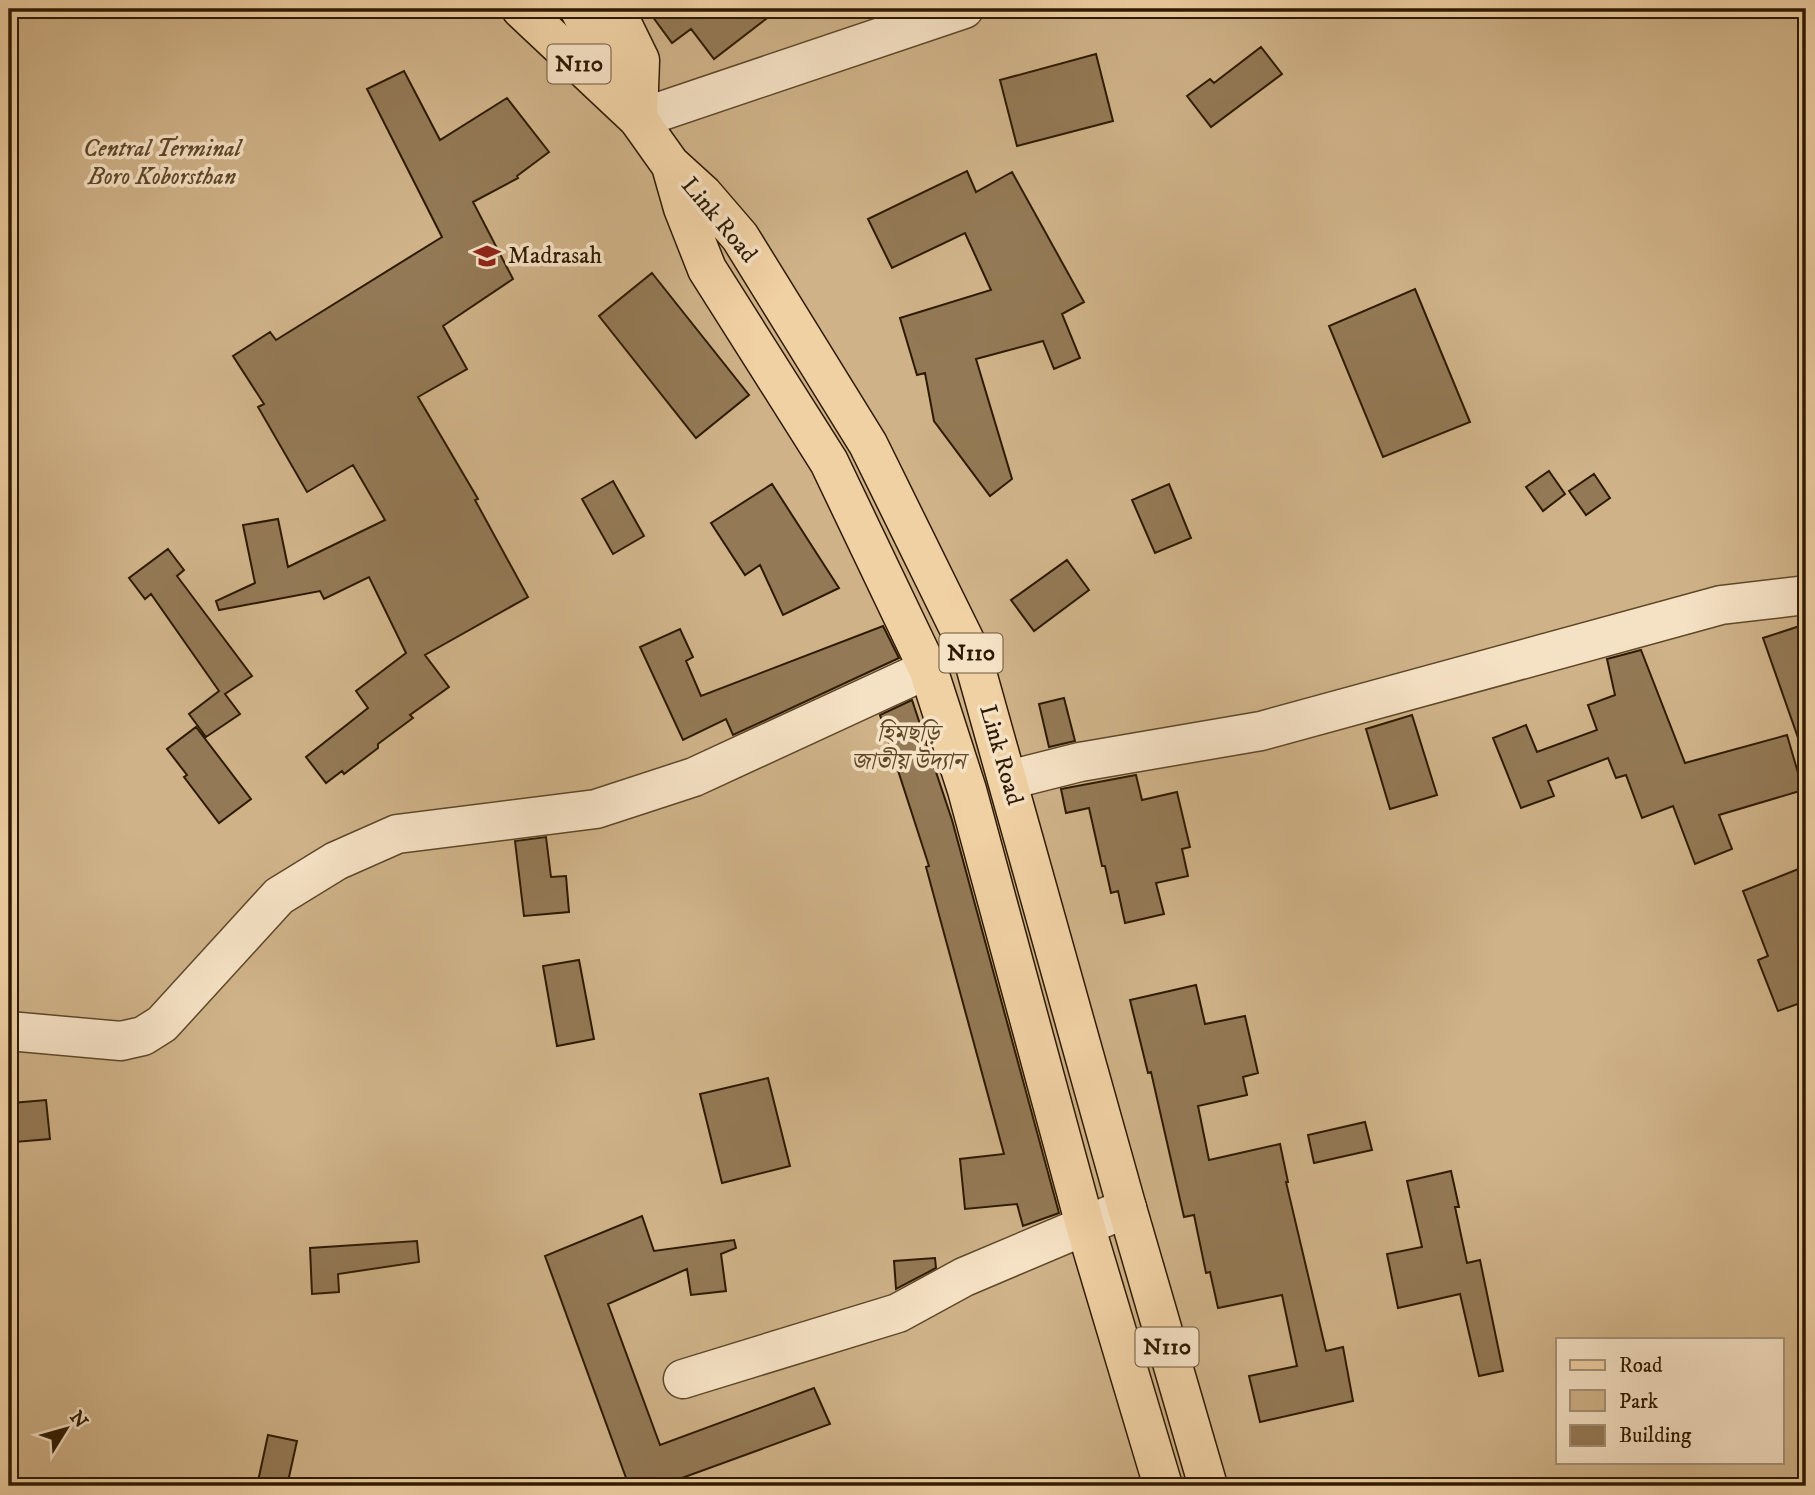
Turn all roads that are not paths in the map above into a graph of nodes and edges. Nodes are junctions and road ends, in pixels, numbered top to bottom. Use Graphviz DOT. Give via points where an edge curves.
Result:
graph roads {
  1 [pos="521,9"];
  2 [pos="579,9"];
  3 [pos="615,9"];
  4 [pos="964,9"];
  5 [pos="638,119"];
  6 [pos="670,164"];
  7 [pos="1806,595"];
  8 [pos="928,668"];
  9 [pos="1009,780"];
  10 [pos="9,1031"];
  11 [pos="1127,1208"];
  12 [pos="1085,1225"];
  13 [pos="683,1379"];
  14 [pos="1164,1486"];
  15 [pos="1208,1486"];
  1 -- 5 [label="main road, N110"];
  2 -- 5 [label="main road"];
  3 -- 5 [label="main road" via="640,60"];
  4 -- 5 [label="street"];
  5 -- 6 [label="main road, N110"];
  6 -- 8 [label="main road, Link Road / N110" via="707,269 829,462"];
  6 -- 9 [label="main road, Link Road / N110" via="740,237 868,444 972,655"];
  7 -- 9 [label="street" via="1721,605 1261,732 1080,762"];
  8 -- 10 [label="street" via="694,777 596,809 397,834 336,861 279,896 162,1024 143,1035 121,1041"];
  8 -- 12 [label="main road, Link Road / N110" via="967,790"];
  9 -- 11 [label="main road, Link Road / N110"];
  11 -- 12 [label="street"];
  11 -- 15 [label="main road, Link Road / N110"];
  12 -- 13 [label="street" via="964,1277 898,1313"];
  12 -- 14 [label="main road, Link Road / N110"];
}
